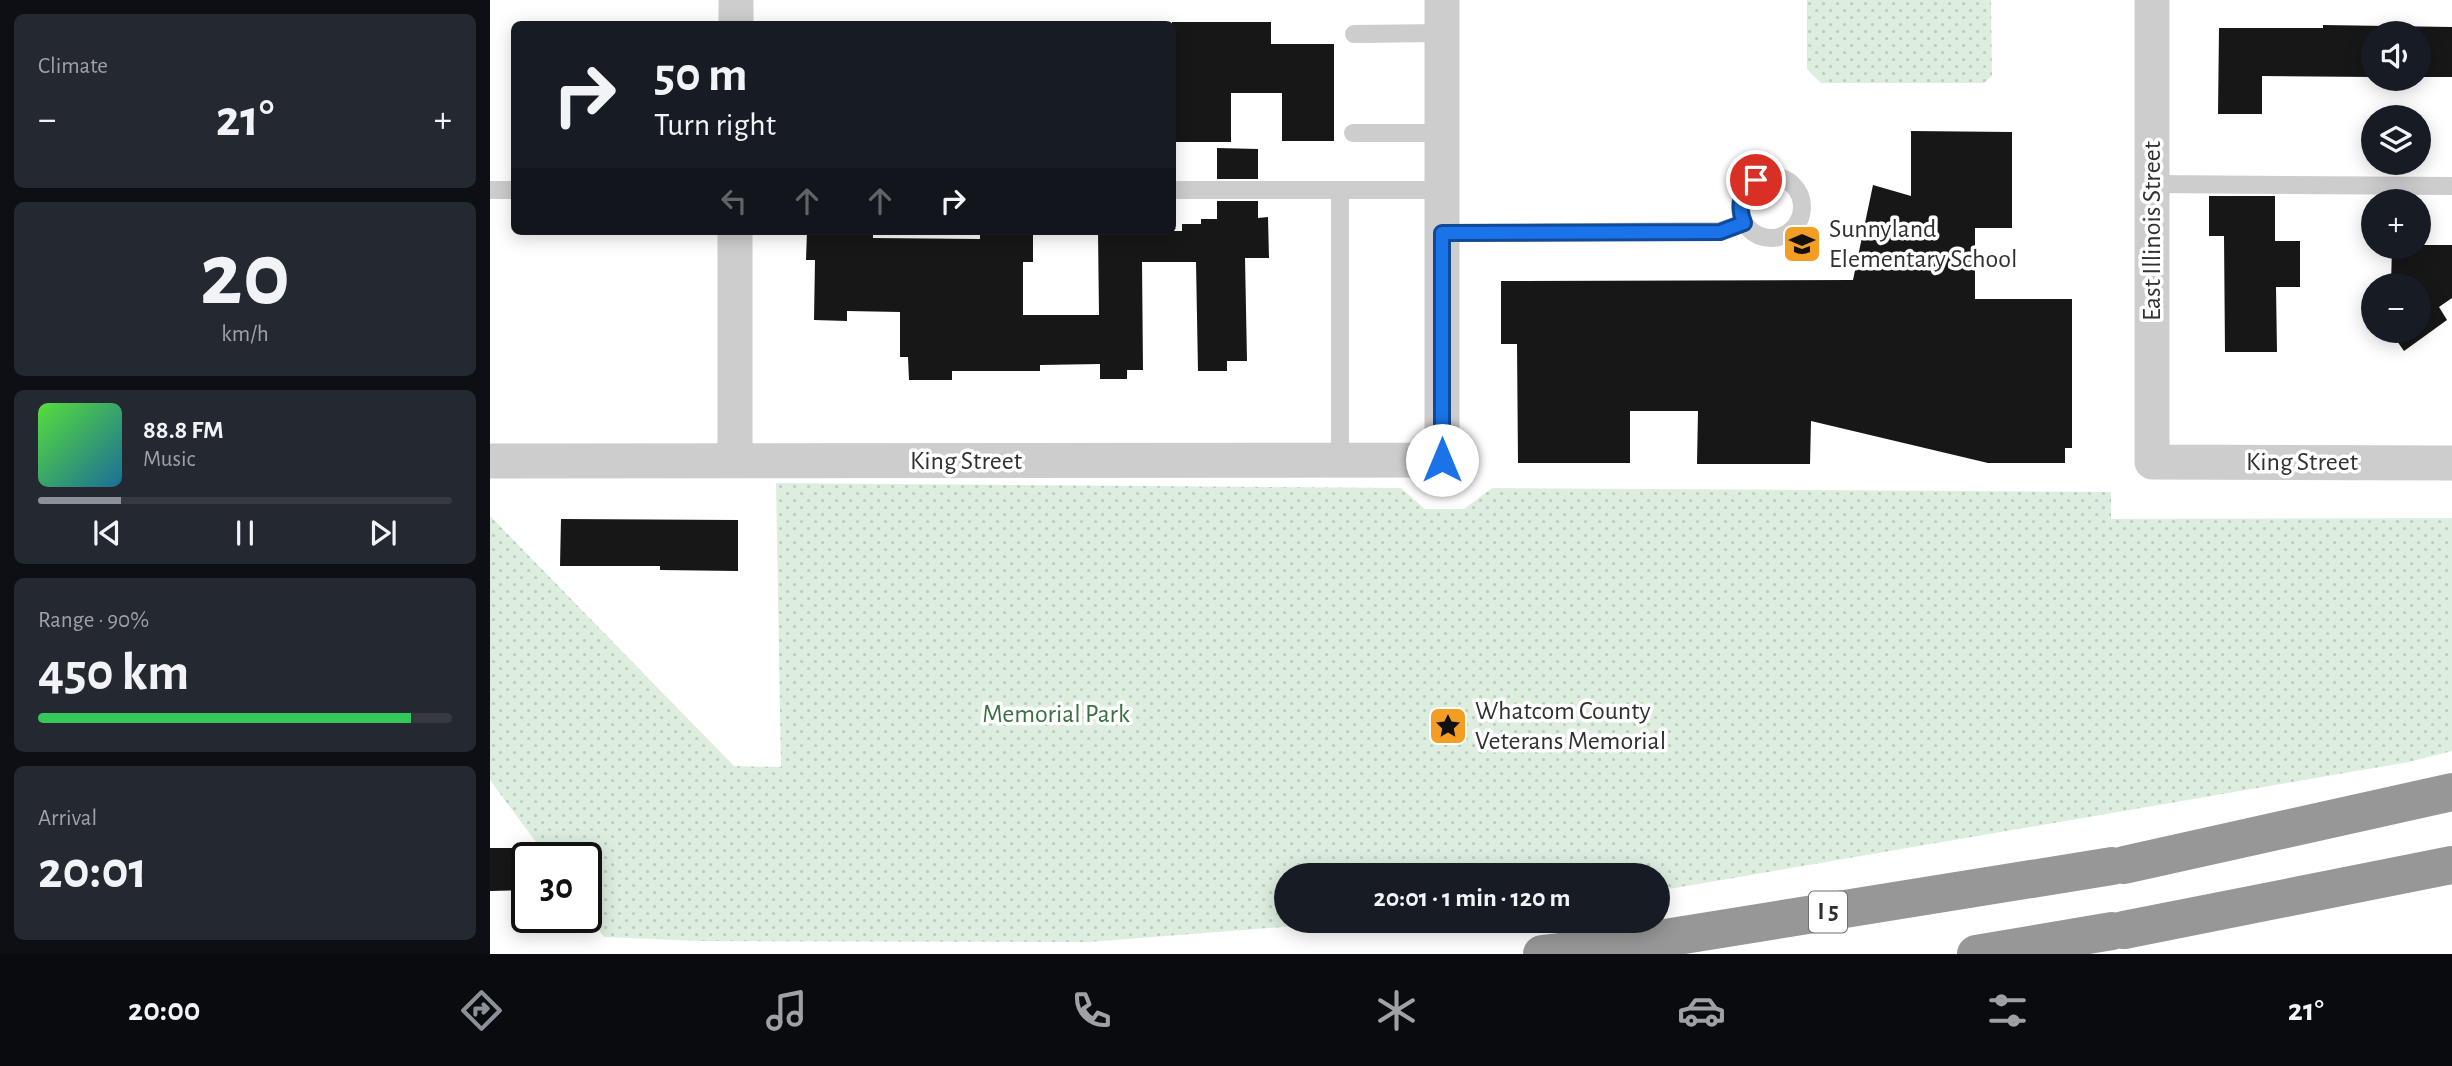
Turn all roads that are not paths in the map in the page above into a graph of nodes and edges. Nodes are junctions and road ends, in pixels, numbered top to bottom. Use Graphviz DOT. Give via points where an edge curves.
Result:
graph roads {
  1 [pos="736,0"];
  2 [pos="2152,0"];
  3 [pos="1442,17"];
  4 [pos="736,21"];
  5 [pos="1354,34"];
  6 [pos="1353,133"];
  7 [pos="1442,133"];
  8 [pos="2152,184"];
  9 [pos="2452,186"];
  10 [pos="490,190"];
  11 [pos="511,190"];
  12 [pos="1176,190"];
  13 [pos="1340,190"];
  14 [pos="1442,190"];
  15 [pos="1744,223"];
  16 [pos="1442,233"];
  17 [pos="735,235"];
  18 [pos="490,461"];
  19 [pos="735,461"];
  20 [pos="1340,461"];
  21 [pos="2152,462"];
  22 [pos="2452,463"];
  23 [pos="2452,792"];
  24 [pos="2440,872"];
  25 [pos="1542,954"];
  26 [pos="1976,954"];
  1 -- 4 [label="street"];
  2 -- 8 [label="street, East Illinois Street"];
  3 -- 5 [label="lane"];
  3 -- 7 [label="street"];
  6 -- 7 [label="lane"];
  7 -- 14 [label="street"];
  8 -- 9 [label="lane"];
  8 -- 21 [label="street, East Illinois Street"];
  10 -- 11 [label="lane"];
  12 -- 13 [label="lane"];
  13 -- 14 [label="lane"];
  13 -- 20 [label="lane"];
  14 -- 16 [label="street"];
  15 -- 16 [label="lane" via="1720,232"];
  16 -- 20 [label="street, King Street" via="1442,460"];
  17 -- 19 [label="street"];
  18 -- 19 [label="street, King Street"];
  19 -- 20 [label="street, King Street"];
  21 -- 22 [label="street, King Street"];
  23 -- 25 [label="highway, I 5" via="2118,865"];
  24 -- 26 [label="highway"];
}
